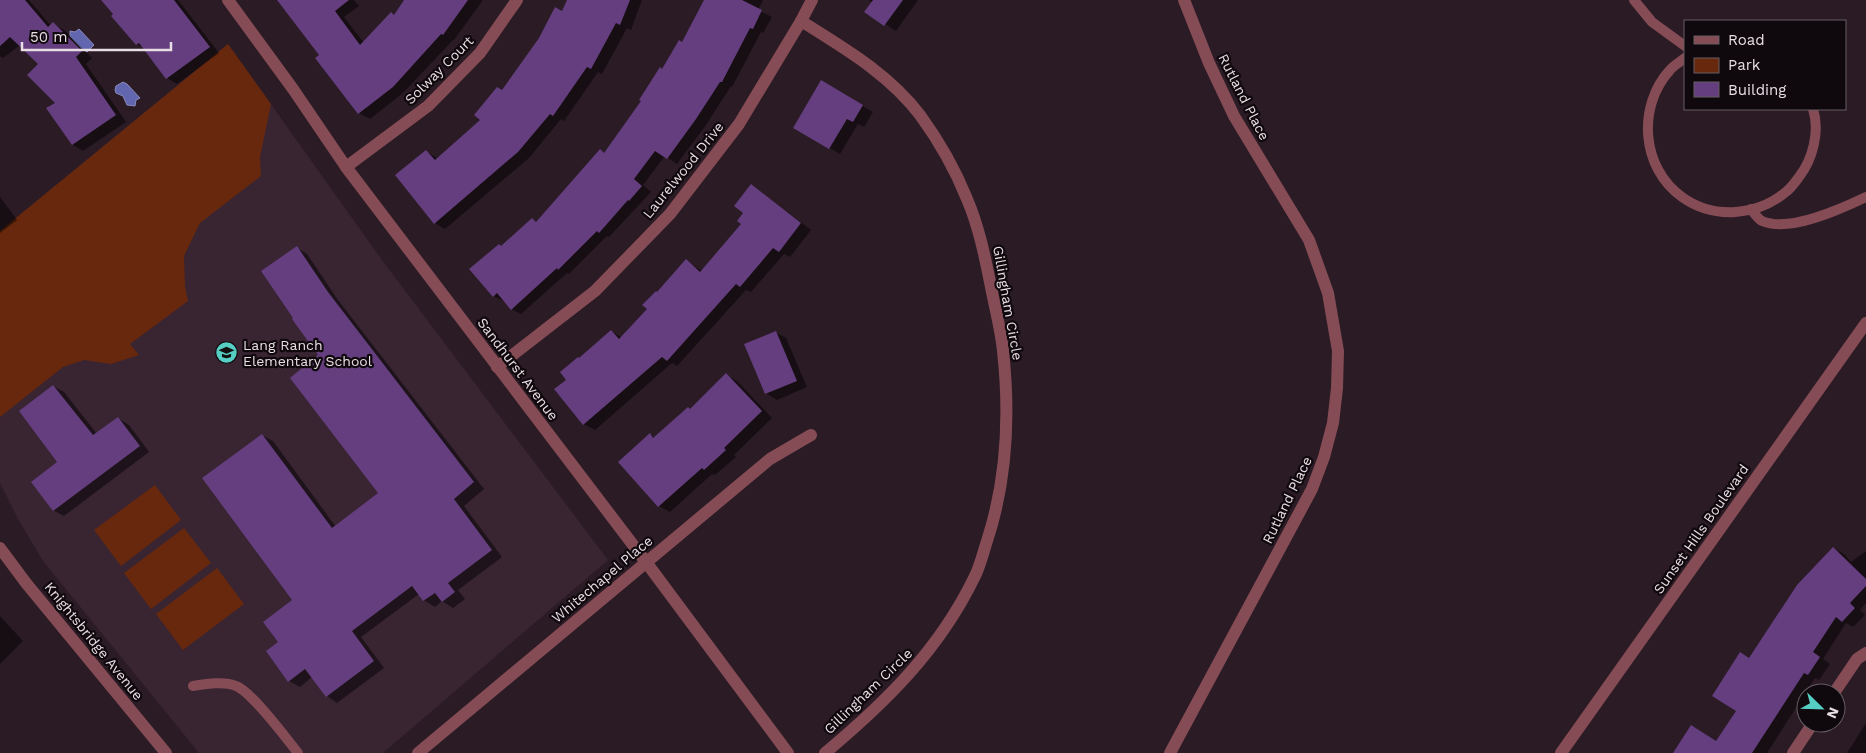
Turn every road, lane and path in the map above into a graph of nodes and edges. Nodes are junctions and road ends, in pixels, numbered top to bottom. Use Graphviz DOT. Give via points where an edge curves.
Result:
graph roads {
  1 [pos="228,0"];
  2 [pos="517,0"];
  3 [pos="812,0"];
  4 [pos="1184,0"];
  5 [pos="1634,0"];
  6 [pos="801,21"];
  7 [pos="1684,45"];
  8 [pos="1684,59"];
  9 [pos="1813,110"];
  10 [pos="346,167"];
  11 [pos="1866,197"];
  12 [pos="1751,209"];
  13 [pos="1866,323"];
  14 [pos="497,367"];
  15 [pos="811,435"];
  16 [pos="0,548"];
  17 [pos="646,562"];
  18 [pos="1866,653"];
  19 [pos="1841,683"];
  20 [pos="193,686"];
  21 [pos="1806,733"];
  22 [pos="166,753"];
  23 [pos="298,753"];
  24 [pos="418,753"];
  25 [pos="788,753"];
  26 [pos="825,753"];
  27 [pos="1170,753"];
  28 [pos="1561,753"];
  29 [pos="1793,753"];
  1 -- 10 [label="street, Sandhurst Avenue"];
  2 -- 10 [label="street, Solway Court" via="480,53 428,106"];
  3 -- 6 [label="street, Laurelwood Drive"];
  4 -- 27 [label="street, Rutland Place" via="1234,116 1310,240 1328,292 1338,351 1333,423 1312,489"];
  5 -- 7 [label="lane" via="1652,22"];
  6 -- 14 [label="street, Laurelwood Drive" via="739,124 670,214 594,291"];
  6 -- 26 [label="street, Gillingham Circle" via="890,82 919,114 947,156 968,200 982,242 1003,350 1007,410 1002,478 993,521 975,577 923,660 885,700"];
  8 -- 12 [label="lane" via="1670,70 1654,94 1647,122 1650,150 1662,176 1682,197 1707,210 1736,213"];
  9 -- 12 [label="lane" via="1815,143 1806,168 1788,191 1764,206"];
  10 -- 14 [label="street, Sandhurst Avenue"];
  11 -- 12 [label="lane" via="1823,216 1778,225 1760,220"];
  13 -- 28 [label="street, Sunset Hills Boulevard"];
  14 -- 17 [label="street, Sandhurst Avenue"];
  15 -- 17 [label="street, Whitechapel Place" via="770,459"];
  16 -- 22 [label="street, Knightsbridge Avenue"];
  17 -- 24 [label="street, Whitechapel Place"];
  17 -- 25 [label="street, Sandhurst Avenue"];
  18 -- 19 [label="street" via="1857,659"];
  20 -- 23 [label="lane" via="211,683 236,686 248,693"];
  21 -- 29 [label="street"];
}
